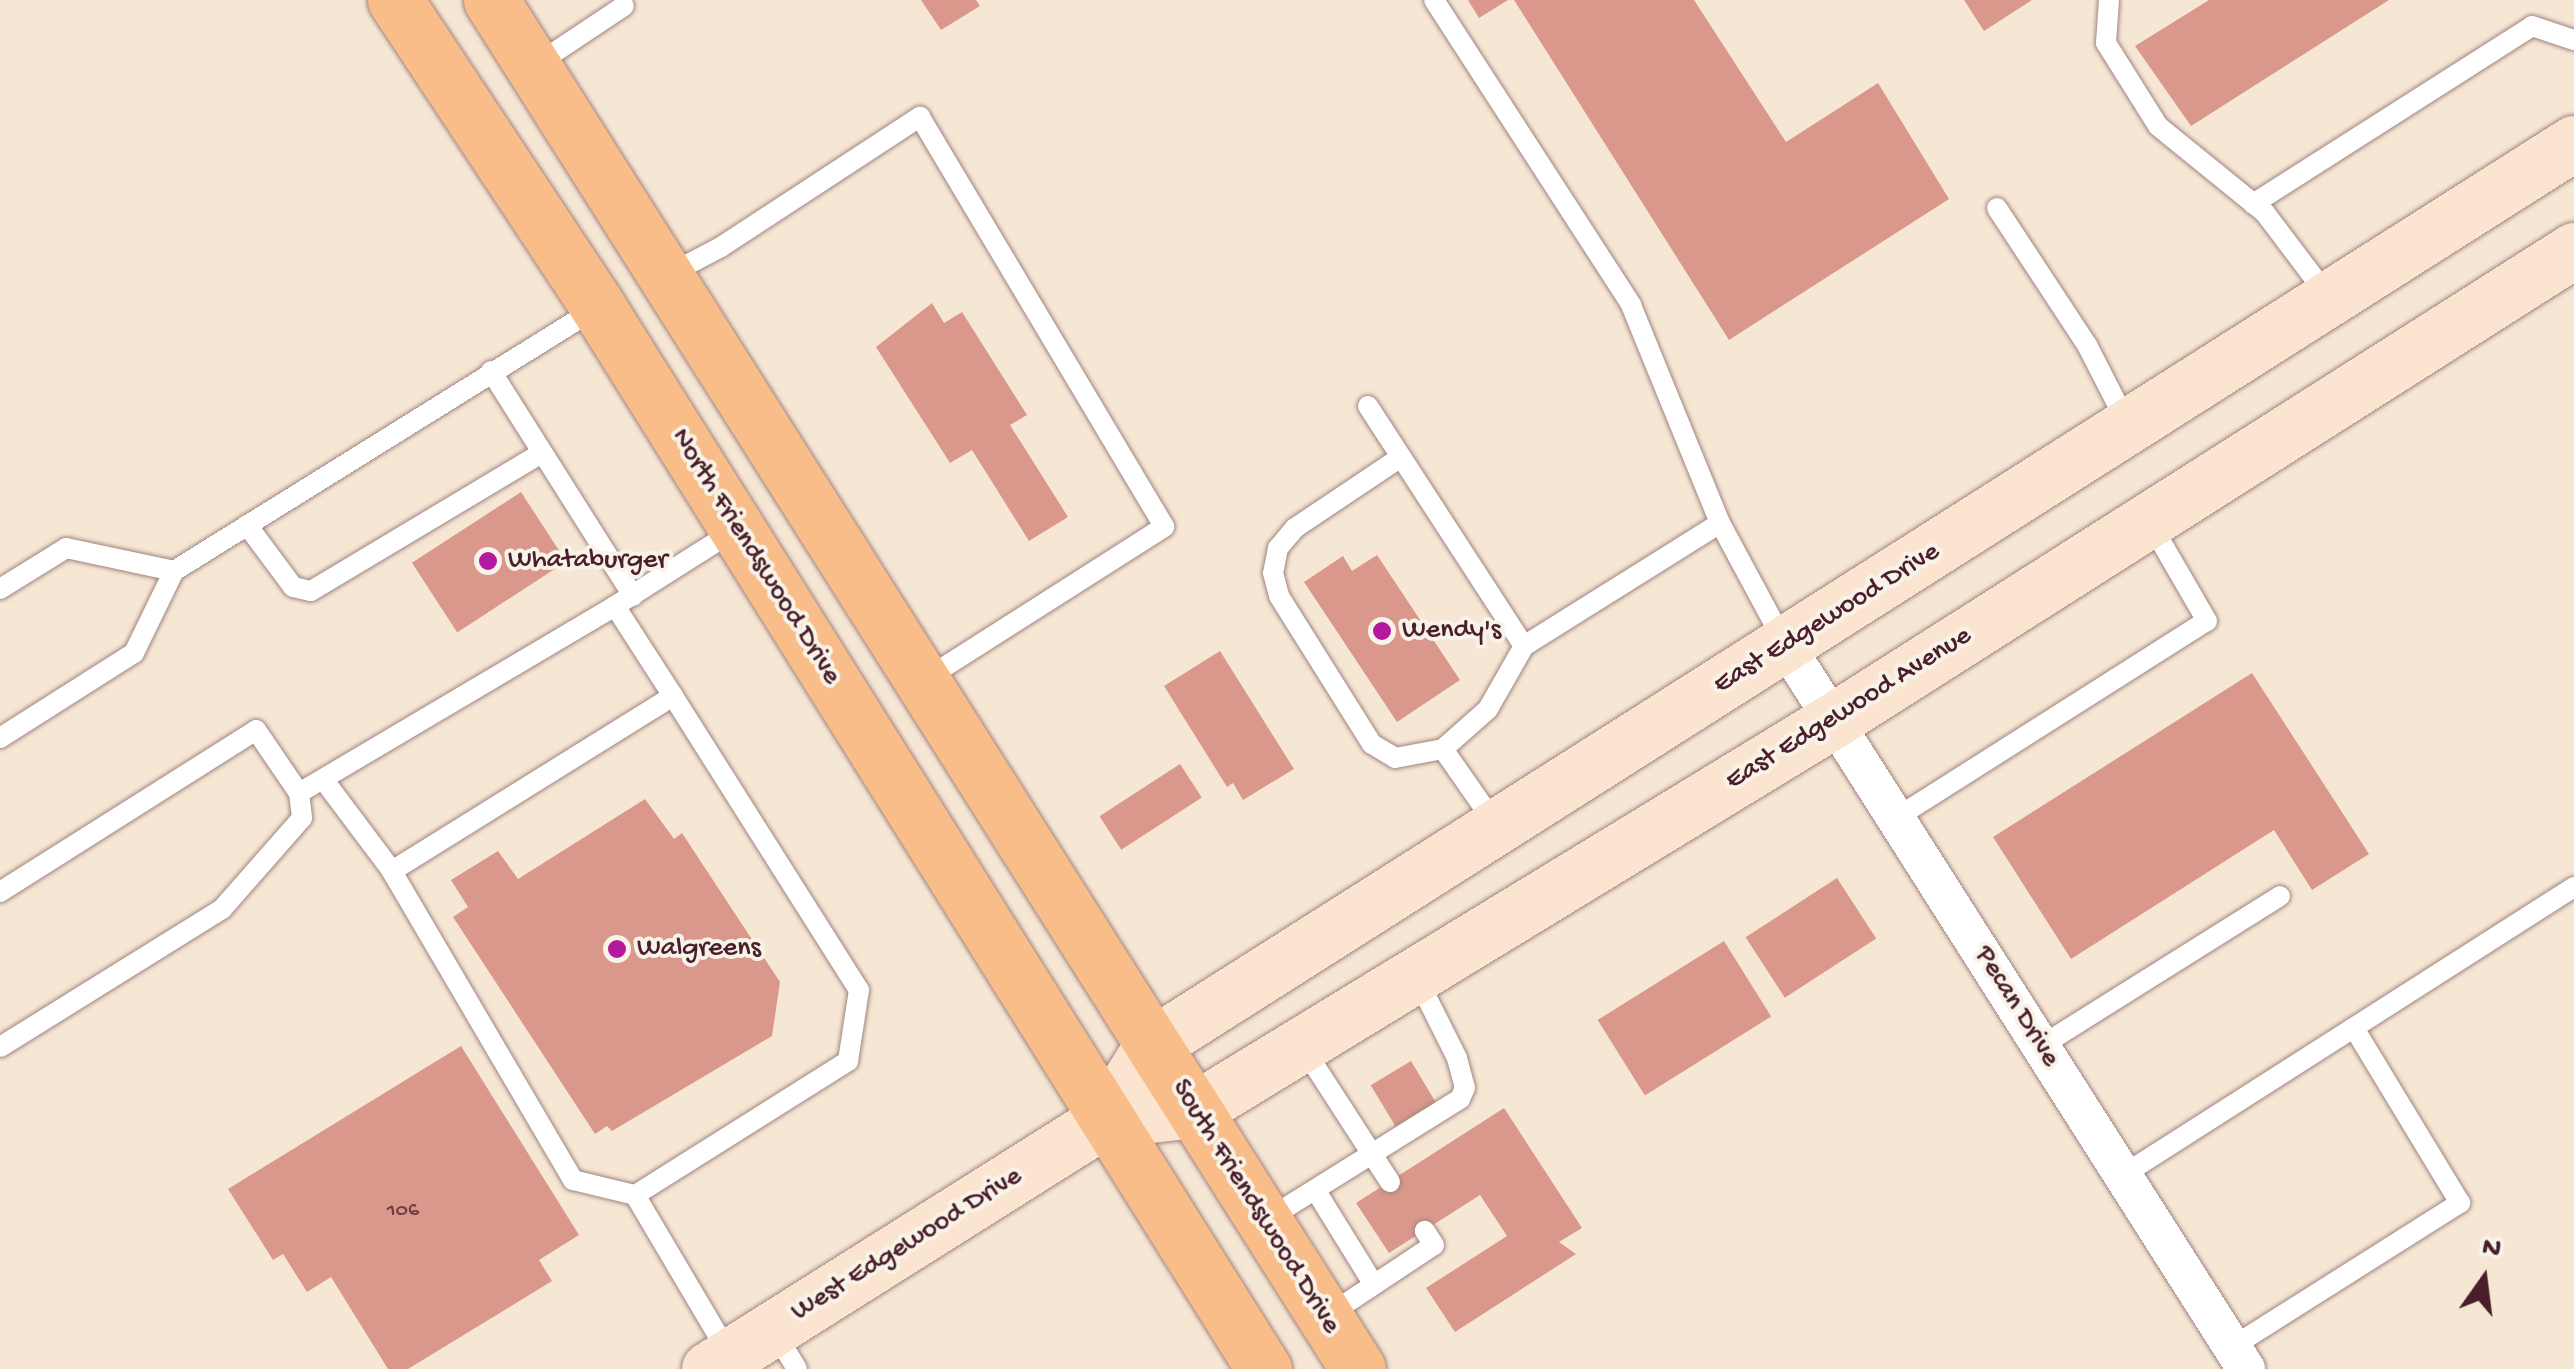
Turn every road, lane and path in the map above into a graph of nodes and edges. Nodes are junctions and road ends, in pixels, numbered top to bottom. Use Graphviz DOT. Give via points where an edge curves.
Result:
graph roads {
  1 [pos="395,0"];
  2 [pos="491,0"];
  3 [pos="1434,0"];
  4 [pos="2109,0"];
  5 [pos="624,6"];
  6 [pos="2574,40"];
  7 [pos="534,66"];
  8 [pos="2574,143"];
  9 [pos="2253,204"];
  10 [pos="1997,208"];
  11 [pos="2574,250"];
  12 [pos="664,277"];
  13 [pos="2330,299"];
  14 [pos="598,307"];
  15 [pos="491,371"];
  16 [pos="1368,406"];
  17 [pos="2129,427"];
  18 [pos="542,453"];
  19 [pos="1401,457"];
  20 [pos="2149,520"];
  21 [pos="1720,523"];
  22 [pos="248,525"];
  23 [pos="737,528"];
  24 [pos="174,571"];
  25 [pos="0,589"];
  26 [pos="624,601"];
  27 [pos="1524,646"];
  28 [pos="1786,646"];
  29 [pos="921,682"];
  30 [pos="673,696"];
  31 [pos="1834,720"];
  32 [pos="0,738"];
  33 [pos="1443,748"];
  34 [pos="326,782"];
  35 [pos="299,794"];
  36 [pos="1896,818"];
  37 [pos="1497,826"];
  38 [pos="392,871"];
  39 [pos="2574,888"];
  40 [pos="0,892"];
  41 [pos="2280,896"];
  42 [pos="1416,975"];
  43 [pos="2354,1028"];
  44 [pos="1152,1045"];
  45 [pos="1301,1045"];
  46 [pos="2041,1046"];
  47 [pos="0,1047"];
  48 [pos="1194,1110"];
  49 [pos="1106,1120"];
  50 [pos="1375,1157"];
  51 [pos="2123,1175"];
  52 [pos="1390,1182"];
  53 [pos="1316,1190"];
  54 [pos="636,1195"];
  55 [pos="1264,1221"];
  56 [pos="1425,1231"];
  57 [pos="1374,1285"];
  58 [pos="1325,1317"];
  59 [pos="752,1356"];
  60 [pos="2239,1358"];
  61 [pos="1264,1369"];
  62 [pos="1358,1369"];
  1 -- 14 [label="main road, North Friendswood Drive"];
  2 -- 7 [label="main road"];
  3 -- 21 [label="lane" via="1630,305"];
  4 -- 9 [label="lane" via="2106,43 2158,126"];
  5 -- 7 [label="lane"];
  6 -- 9 [label="lane" via="2532,26"];
  7 -- 12 [label="main road"];
  8 -- 13 [label="main road, East Edgewood Drive"];
  9 -- 13 [label="lane"];
  10 -- 17 [label="lane" via="2087,345"];
  11 -- 20 [label="main road, East Edgewood Avenue"];
  12 -- 14 [label="main road"];
  12 -- 29 [label="main road"];
  12 -- 29 [label="lane" via="920,118 1164,528"];
  13 -- 17 [label="main road, East Edgewood Drive"];
  14 -- 15 [label="lane"];
  14 -- 23 [label="main road, North Friendswood Drive"];
  15 -- 18 [label="lane"];
  15 -- 22 [label="lane"];
  16 -- 19 [label="lane"];
  17 -- 28 [label="main road, East Edgewood Drive"];
  18 -- 22 [label="lane" via="310,590 294,587"];
  18 -- 26 [label="lane"];
  19 -- 27 [label="lane"];
  19 -- 33 [label="lane" via="1295,528 1278,548 1272,573 1279,596 1372,744 1394,758"];
  20 -- 31 [label="main road, East Edgewood Avenue"];
  20 -- 36 [label="lane" via="2207,620"];
  21 -- 27 [label="lane"];
  21 -- 28 [label="lane"];
  22 -- 24 [label="lane"];
  23 -- 26 [label="lane"];
  23 -- 49 [label="main road, North Friendswood Drive"];
  24 -- 25 [label="lane" via="66,548"];
  24 -- 32 [label="lane" via="134,653"];
  26 -- 30 [label="lane"];
  26 -- 34 [label="lane"];
  27 -- 33 [label="lane" via="1488,709"];
  28 -- 31 [label="street, Pecan Drive"];
  28 -- 37 [label="main road, East Edgewood Drive"];
  29 -- 44 [label="main road"];
  30 -- 38 [label="lane"];
  30 -- 54 [label="lane" via="859,990 848,1061"];
  31 -- 36 [label="street, Pecan Drive"];
  31 -- 42 [label="main road, East Edgewood Avenue"];
  33 -- 37 [label="lane"];
  34 -- 35 [label="lane"];
  34 -- 38 [label="lane"];
  35 -- 40 [label="lane" via="256,730"];
  35 -- 47 [label="lane" via="302,818 222,909"];
  36 -- 46 [label="street, Pecan Drive"];
  37 -- 44 [label="main road, East Edgewood Drive"];
  38 -- 54 [label="lane" via="573,1180"];
  39 -- 43 [label="lane"];
  41 -- 46 [label="lane"];
  42 -- 45 [label="main road, East Edgewood Avenue"];
  42 -- 50 [label="lane" via="1465,1088 1449,1110"];
  43 -- 51 [label="lane"];
  43 -- 60 [label="lane" via="2460,1204"];
  44 -- 48 [label="main road, South Friendswood Drive"];
  44 -- 49 [label="main road, East Edgewood Drive"];
  45 -- 48 [label="main road, East Edgewood Avenue"];
  45 -- 50 [label="lane"];
  46 -- 51 [label="street, Pecan Drive"];
  48 -- 49 [label="main road, East Edgewood Avenue"];
  48 -- 55 [label="main road, South Friendswood Drive"];
  49 -- 59 [label="main road, West Edgewood Drive"];
  49 -- 61 [label="main road"];
  50 -- 52 [label="lane"];
  50 -- 53 [label="lane"];
  51 -- 60 [label="street, Pecan Drive"];
  53 -- 55 [label="lane"];
  53 -- 57 [label="lane"];
  54 -- 59 [label="lane"];
  55 -- 58 [label="main road, South Friendswood Drive"];
  56 -- 57 [label="lane" via="1434,1246"];
  57 -- 58 [label="lane"];
  58 -- 62 [label="main road, South Friendswood Drive"];
}
